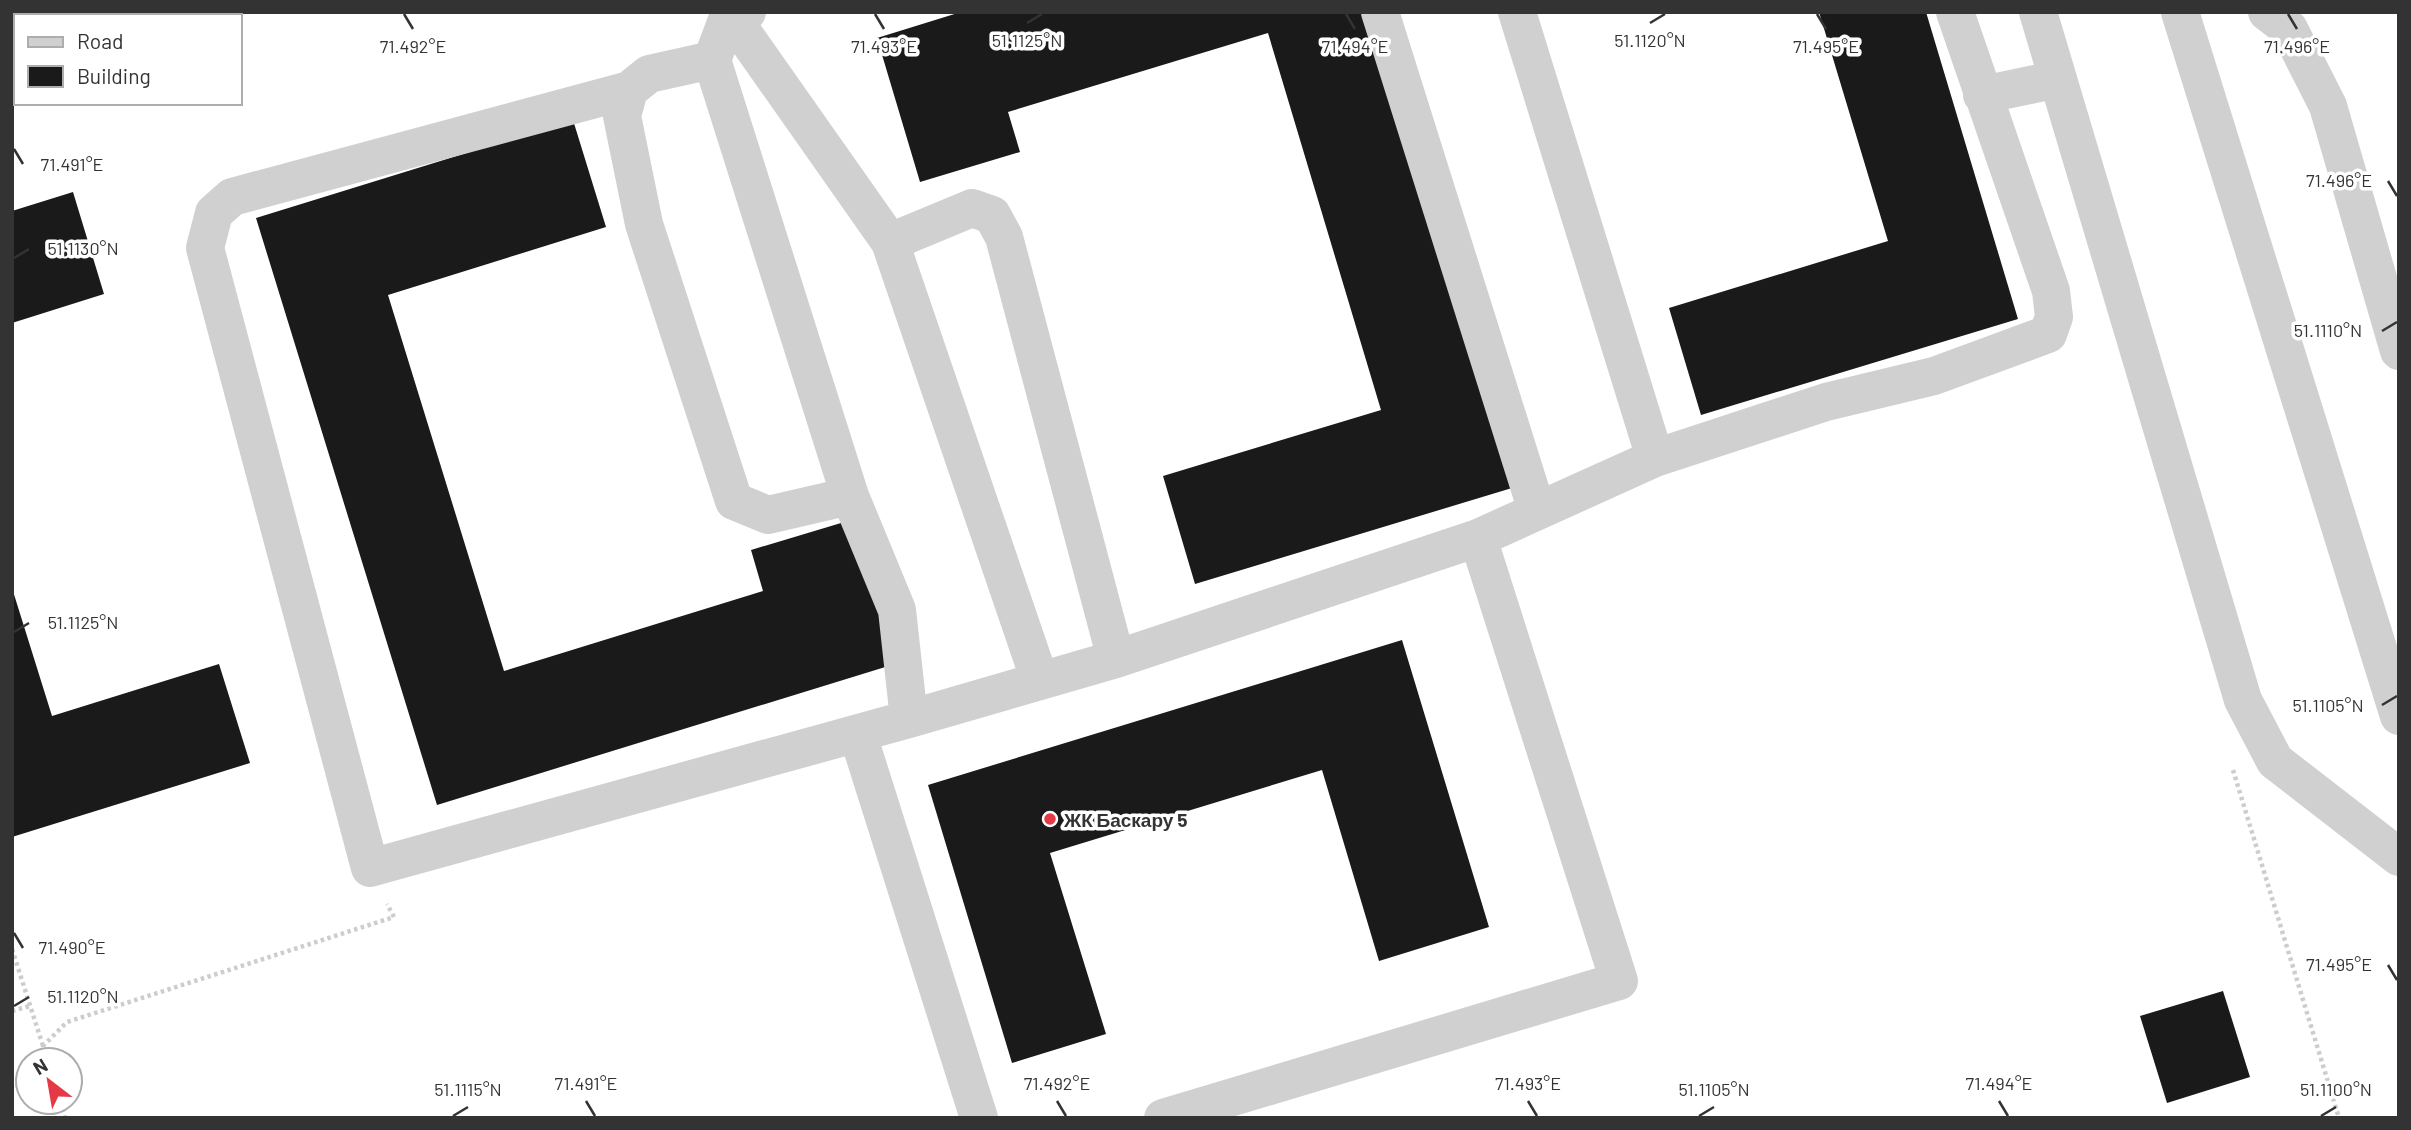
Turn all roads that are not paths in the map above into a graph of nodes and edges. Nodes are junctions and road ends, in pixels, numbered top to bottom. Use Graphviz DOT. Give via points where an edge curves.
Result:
graph roads {
  1 [pos="1380,12"];
  2 [pos="1517,12"];
  3 [pos="1955,12"];
  4 [pos="2038,12"];
  5 [pos="2180,12"];
  6 [pos="2267,12"];
  7 [pos="736,13"];
  8 [pos="712,60"];
  9 [pos="2058,79"];
  10 [pos="629,90"];
  11 [pos="1982,96"];
  12 [pos="890,242"];
  13 [pos="2399,351"];
  14 [pos="1655,458"];
  15 [pos="850,496"];
  16 [pos="1537,511"];
  17 [pos="1478,538"];
  18 [pos="1116,659"];
  19 [pos="1040,681"];
  20 [pos="2399,716"];
  21 [pos="909,719"];
  22 [pos="858,735"];
  23 [pos="2399,857"];
  24 [pos="979,1118"];
  25 [pos="1163,1118"];
  1 -- 16 [label="street"];
  2 -- 14 [label="street"];
  3 -- 11 [label="street"];
  4 -- 9 [label="street"];
  5 -- 20 [label="street"];
  6 -- 13 [label="street" via="2289,29 2328,106"];
  7 -- 8 [label="street"];
  7 -- 12 [label="street"];
  8 -- 10 [label="street" via="649,74"];
  8 -- 15 [label="street"];
  9 -- 11 [label="street"];
  9 -- 23 [label="street" via="2243,700 2275,761"];
  10 -- 15 [label="street" via="622,116 643,224 734,501 768,515"];
  10 -- 22 [label="street" via="232,197 214,213 205,248 370,868"];
  11 -- 14 [label="street" via="2050,291 2054,317 2048,334 1934,376 1826,402"];
  12 -- 18 [label="street" via="972,208 992,215 1004,237"];
  12 -- 19 [label="street"];
  14 -- 16 [label="street"];
  15 -- 21 [label="street" via="897,610"];
  16 -- 17 [label="street"];
  17 -- 18 [label="street"];
  17 -- 25 [label="street" via="1619,981"];
  18 -- 19 [label="street"];
  19 -- 21 [label="street"];
  21 -- 22 [label="street"];
  22 -- 24 [label="street"];
}
